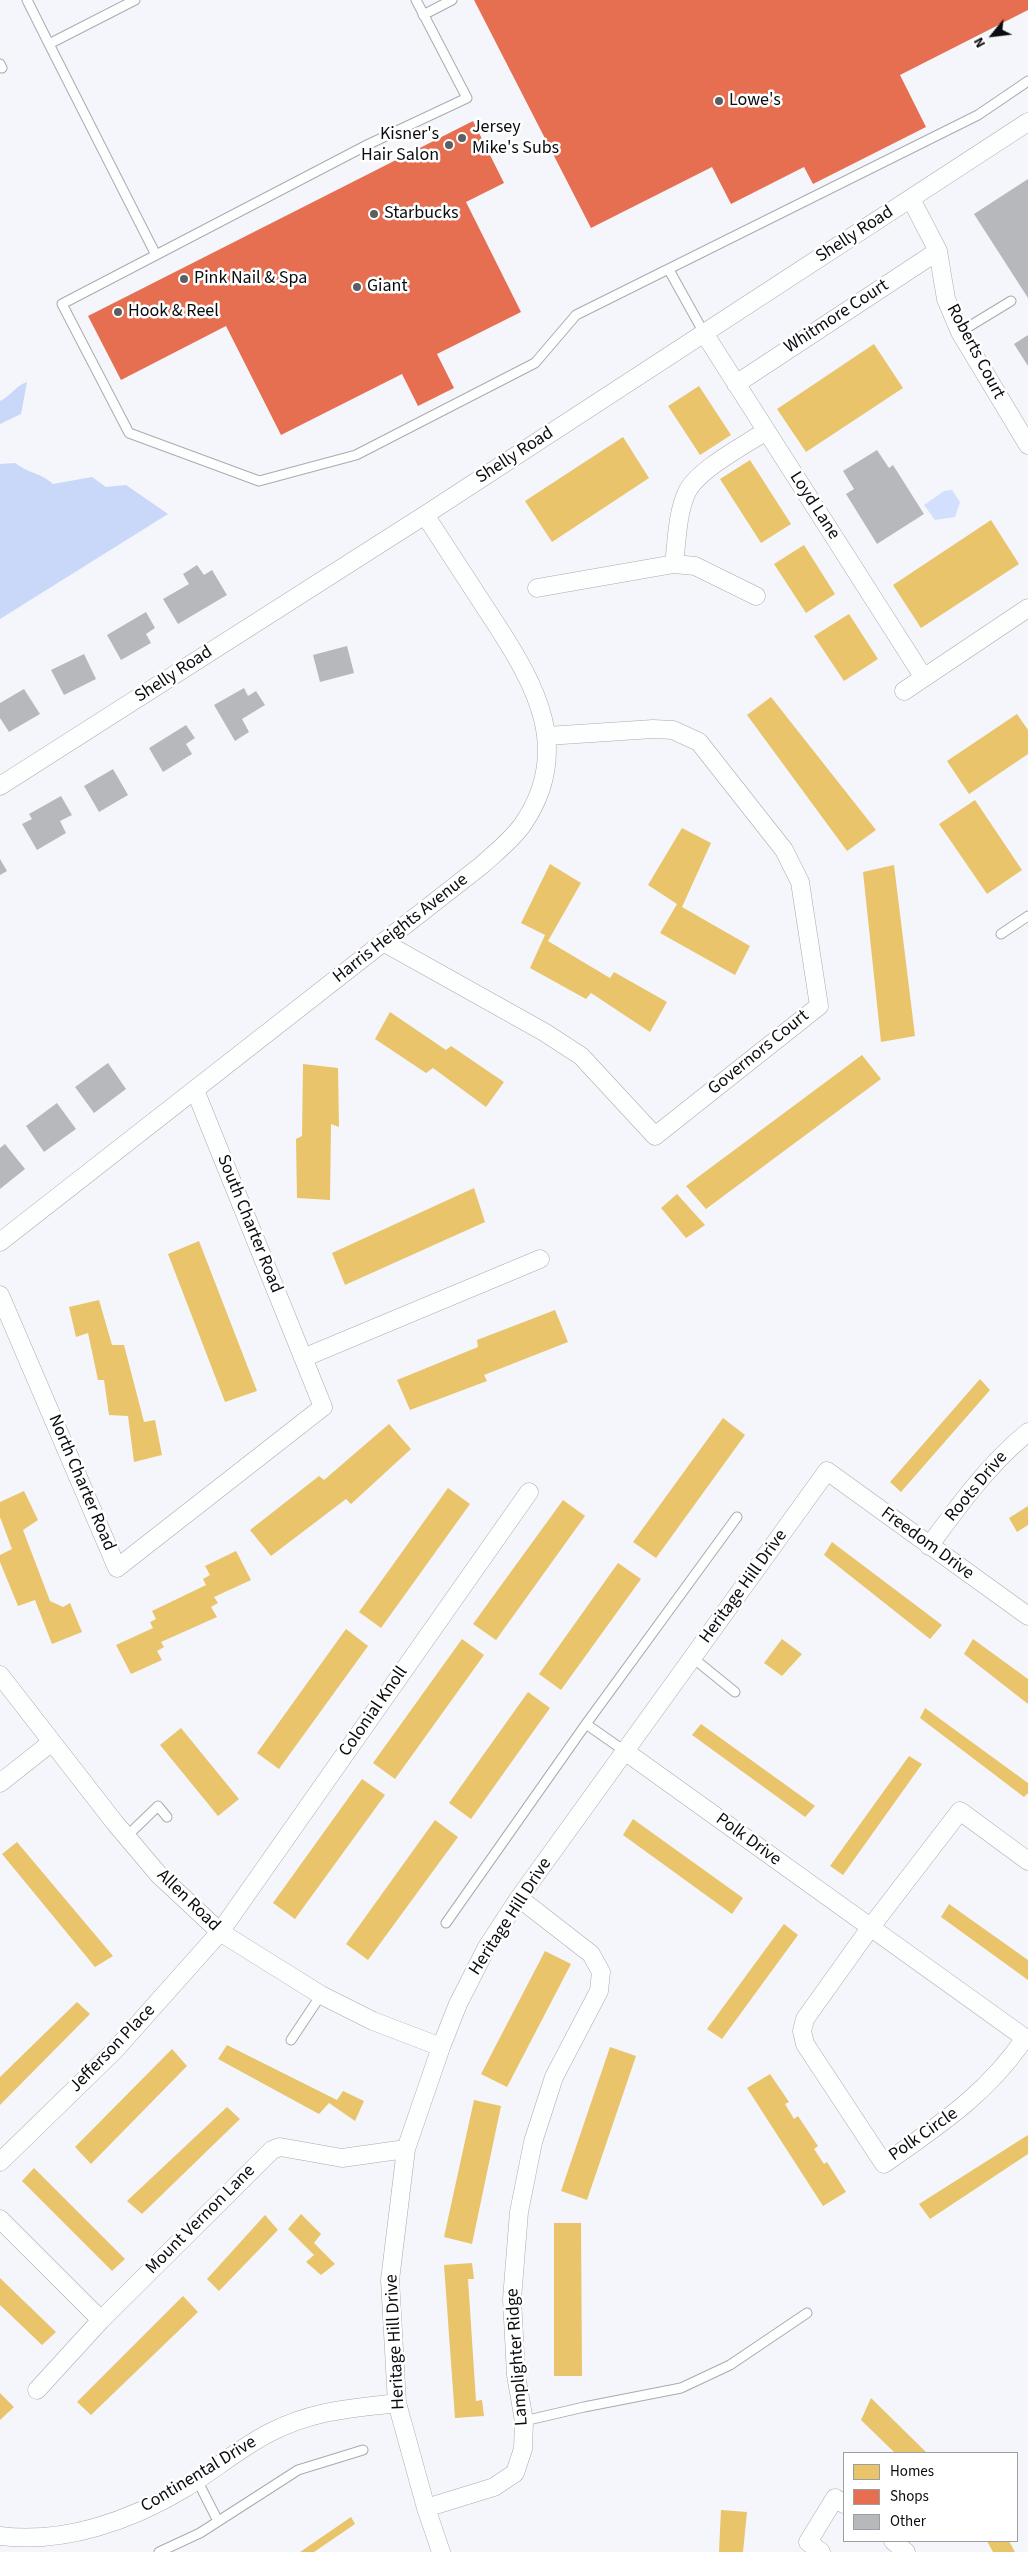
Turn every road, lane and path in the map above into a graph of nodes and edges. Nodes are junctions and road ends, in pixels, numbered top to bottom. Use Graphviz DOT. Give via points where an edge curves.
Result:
graph roads {
  1 [pos="27,0"];
  2 [pos="135,0"];
  3 [pos="416,0"];
  4 [pos="452,0"];
  5 [pos="423,15"];
  6 [pos="49,44"];
  7 [pos="1028,81"];
  8 [pos="1028,122"];
  9 [pos="911,199"];
  10 [pos="938,252"];
  11 [pos="156,255"];
  12 [pos="669,270"];
  13 [pos="1011,301"];
  14 [pos="960,332"];
  15 [pos="704,333"];
  16 [pos="736,384"];
  17 [pos="766,431"];
  18 [pos="1028,445"];
  19 [pos="425,515"];
  20 [pos="674,564"];
  21 [pos="537,588"];
  22 [pos="756,596"];
  23 [pos="1028,608"];
  24 [pos="924,678"];
  25 [pos="904,691"];
  26 [pos="547,736"];
  27 [pos="0,786"];
  28 [pos="1028,916"];
  29 [pos="1001,934"];
  30 [pos="383,942"];
  31 [pos="195,1090"];
  32 [pos="0,1242"];
  33 [pos="540,1259"];
  34 [pos="0,1295"];
  35 [pos="303,1358"];
  36 [pos="323,1407"];
  37 [pos="1028,1432"];
  38 [pos="827,1472"];
  39 [pos="529,1492"];
  40 [pos="737,1517"];
  41 [pos="929,1546"];
  42 [pos="1028,1616"];
  43 [pos="693,1658"];
  44 [pos="0,1675"];
  45 [pos="735,1692"];
  46 [pos="586,1724"];
  47 [pos="52,1742"];
  48 [pos="626,1752"];
  49 [pos="0,1783"];
  50 [pos="167,1817"];
  51 [pos="127,1836"];
  52 [pos="1028,1861"];
  53 [pos="519,1898"];
  54 [pos="446,1923"];
  55 [pos="870,1928"];
  56 [pos="220,1932"];
  57 [pos="321,1995"];
  58 [pos="291,2040"];
  59 [pos="440,2047"];
  60 [pos="406,2150"];
  61 [pos="0,2162"];
  62 [pos="0,2219"];
  63 [pos="807,2313"];
  64 [pos="101,2320"];
  65 [pos="37,2390"];
  66 [pos="396,2403"];
  67 [pos="524,2421"];
  68 [pos="363,2450"];
  69 [pos="197,2480"];
  70 [pos="843,2503"];
  71 [pos="426,2508"];
  72 [pos="218,2521"];
  73 [pos="0,2536"];
  74 [pos="894,2542"];
  75 [pos="24,2546"];
  76 [pos="159,2552"];
  77 [pos="441,2552"];
  78 [pos="821,2552"];
  79 [pos="906,2552"];
  1 -- 6 [label="lane"];
  2 -- 6 [label="lane"];
  3 -- 5 [label="lane"];
  4 -- 5 [label="lane"];
  5 -- 11 [label="lane" via="467,98 369,144"];
  6 -- 11 [label="lane"];
  7 -- 12 [label="lane" via="978,115"];
  8 -- 9 [label="street, Shelly Road"];
  9 -- 10 [label="street, Roberts Court"];
  9 -- 15 [label="street, Shelly Road"];
  10 -- 14 [label="street, Roberts Court" via="946,299"];
  10 -- 16 [label="street, Whitmore Court"];
  11 -- 12 [label="lane" via="62,304 130,434 259,481 356,455 535,363 576,315"];
  12 -- 15 [label="lane"];
  13 -- 14 [label="lane"];
  14 -- 18 [label="street, Roberts Court"];
  15 -- 16 [label="street, Loyd Lane"];
  15 -- 19 [label="street, Shelly Road"];
  16 -- 17 [label="street, Loyd Lane"];
  17 -- 20 [label="street" via="710,469 688,490 682,505"];
  17 -- 24 [label="street, Loyd Lane"];
  19 -- 26 [label="street, Harris Heights Avenue" via="519,662 542,710"];
  19 -- 27 [label="street, Shelly Road"];
  20 -- 21 [label="street"];
  20 -- 22 [label="street" via="695,566"];
  23 -- 24 [label="street"];
  24 -- 25 [label="street"];
  26 -- 30 [label="street, Harris Heights Avenue" via="546,764 540,788 522,825 482,865"];
  26 -- 30 [label="street, Governors Court" via="653,729 673,730 699,742 784,850 800,882 819,1006 655,1136 581,1056"];
  28 -- 29 [label="lane"];
  30 -- 31 [label="street, Harris Heights Avenue"];
  31 -- 32 [label="street, Harris Heights Avenue"];
  31 -- 35 [label="street, South Charter Road"];
  33 -- 35 [label="street"];
  34 -- 36 [label="street, North Charter Road" via="117,1568"];
  35 -- 36 [label="street, South Charter Road"];
  37 -- 41 [label="street, Roots Drive" via="1003,1452 977,1481"];
  38 -- 41 [label="street, Freedom Drive"];
  38 -- 43 [label="street, Heritage Hill Drive"];
  39 -- 56 [label="street, Colonial Knoll"];
  40 -- 46 [label="lane"];
  41 -- 42 [label="street, Freedom Drive"];
  43 -- 45 [label="lane"];
  43 -- 48 [label="street, Heritage Hill Drive"];
  44 -- 47 [label="street, Allen Road"];
  46 -- 48 [label="lane"];
  46 -- 54 [label="lane"];
  47 -- 49 [label="street"];
  47 -- 51 [label="street, Allen Road"];
  48 -- 53 [label="street, Heritage Hill Drive"];
  48 -- 55 [label="street, Polk Drive"];
  50 -- 51 [label="lane" via="158,1806"];
  51 -- 56 [label="street, Allen Road" via="160,1875"];
  52 -- 55 [label="street" via="960,1811"];
  53 -- 59 [label="street, Heritage Hill Drive" via="487,1947"];
  53 -- 67 [label="street, Lamplighter Ridge" via="591,1954 601,1972 599,1991 554,2077 533,2142 519,2212 512,2299 516,2375"];
  55 -- 55 [label="street, Polk Circle" via="805,2019 802,2031 805,2044 884,2164 964,2107 1008,2062 1025,2038"];
  56 -- 57 [label="street, Allen Road"];
  56 -- 61 [label="street, Jefferson Place" via="115,2050"];
  57 -- 58 [label="lane"];
  57 -- 59 [label="street, Allen Road" via="373,2021"];
  59 -- 60 [label="street, Heritage Hill Drive"];
  60 -- 64 [label="street, Mount Vernon Lane" via="342,2158 280,2147 272,2150"];
  60 -- 66 [label="street, Heritage Hill Drive" via="390,2280"];
  62 -- 64 [label="street"];
  63 -- 67 [label="lane" via="730,2365 681,2388"];
  64 -- 65 [label="street, Mount Vernon Lane"];
  66 -- 69 [label="street, Continental Drive" via="332,2410 301,2419 270,2433"];
  66 -- 71 [label="street, Heritage Hill Drive"];
  67 -- 71 [label="street, Lamplighter Ridge" via="523,2449 515,2473 494,2487"];
  68 -- 72 [label="lane" via="298,2470"];
  69 -- 72 [label="lane"];
  69 -- 75 [label="street, Continental Drive" via="147,2509 108,2524"];
  70 -- 78 [label="street" via="835,2498 808,2542"];
  71 -- 77 [label="street, Heritage Hill Drive"];
  72 -- 76 [label="lane"];
  73 -- 75 [label="street, Continental Drive"];
  74 -- 79 [label="street"];
}
